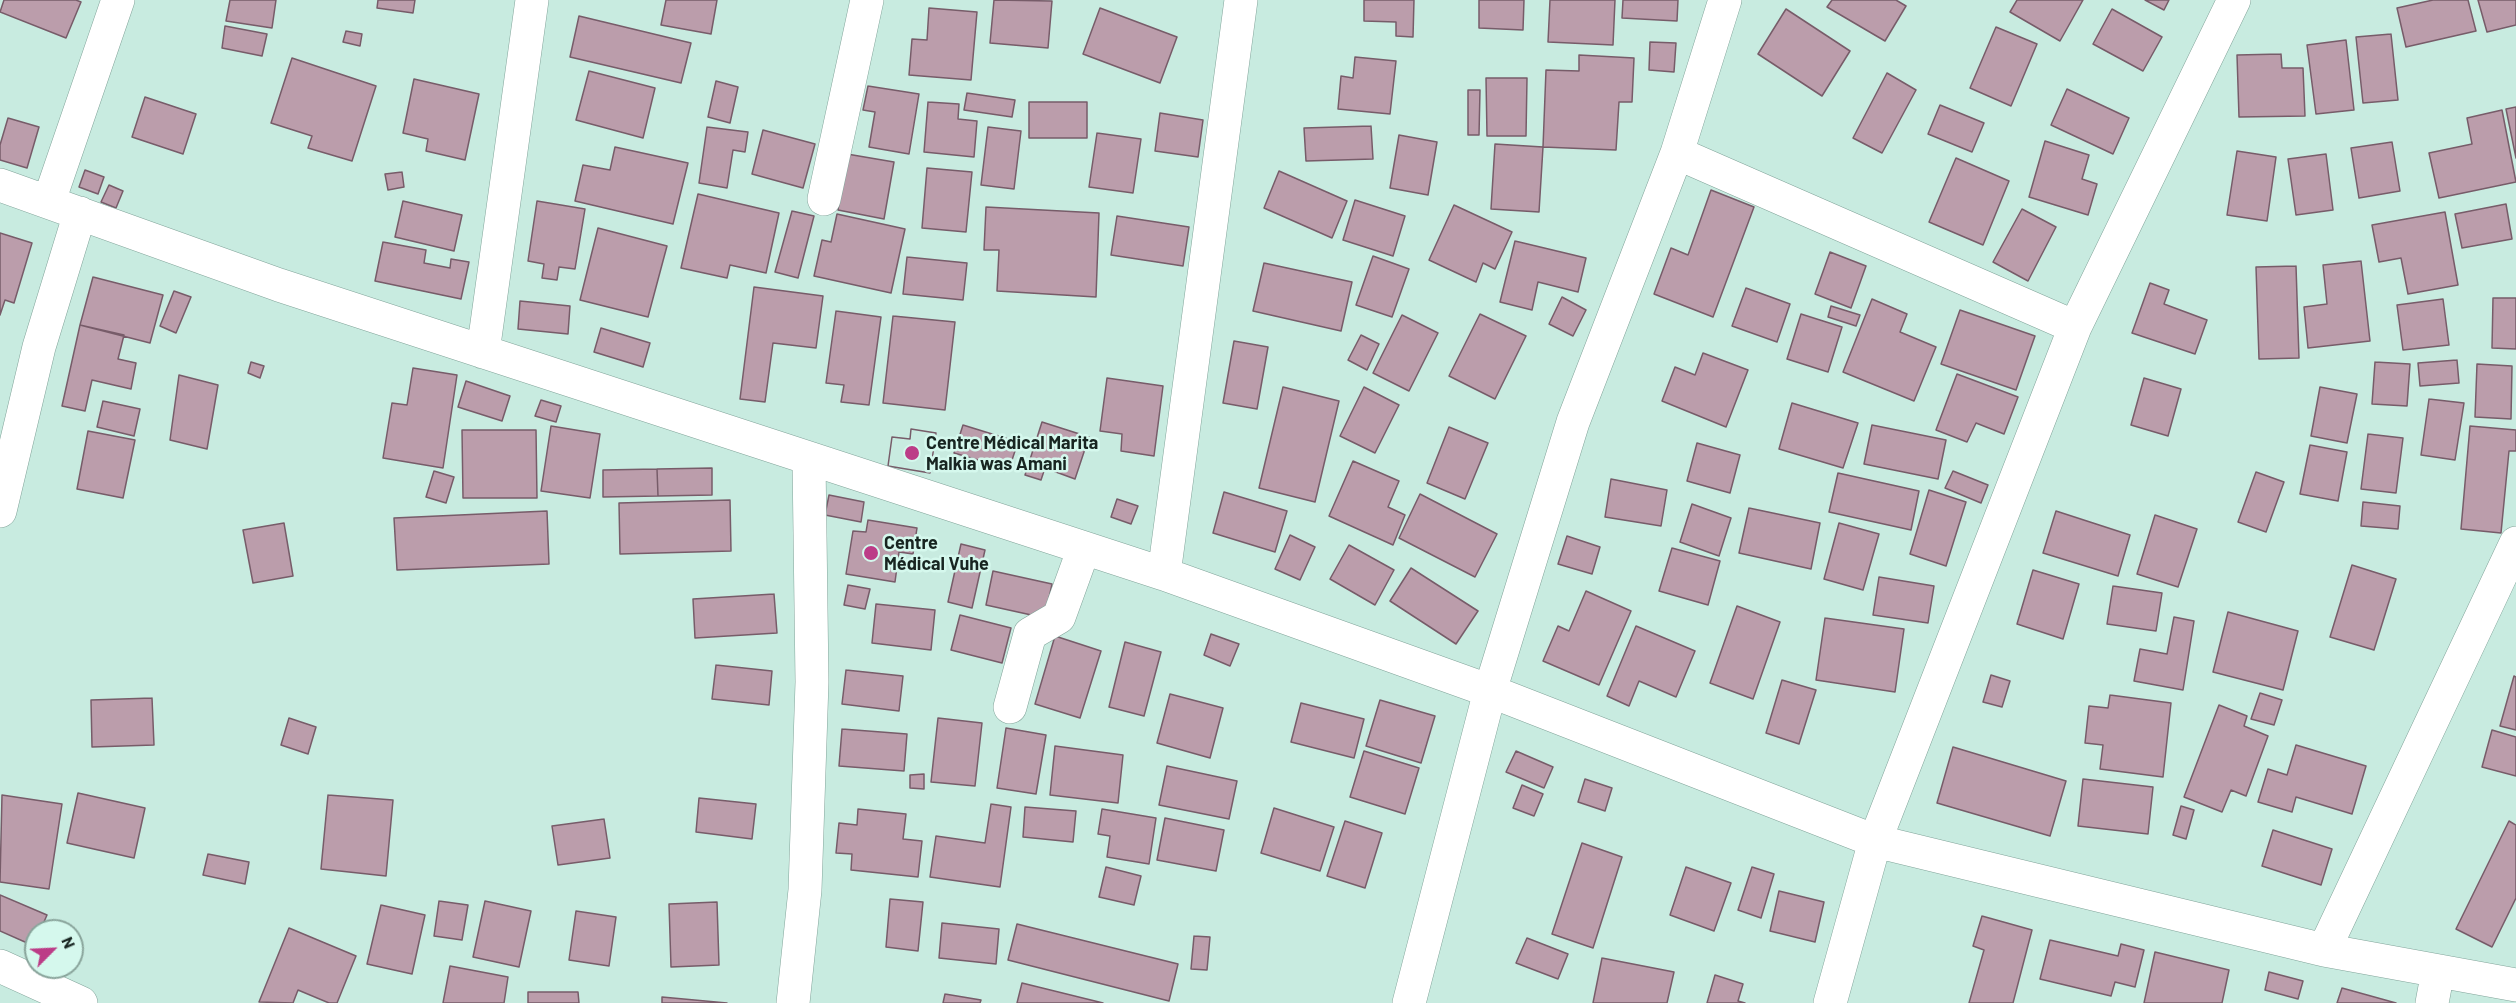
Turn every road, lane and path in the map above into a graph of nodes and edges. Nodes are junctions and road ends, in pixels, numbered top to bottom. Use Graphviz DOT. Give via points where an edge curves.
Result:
graph roads {
  1 [pos="118,0"];
  2 [pos="532,0"];
  3 [pos="867,0"];
  4 [pos="1241,0"];
  5 [pos="1725,0"];
  6 [pos="2234,0"];
  7 [pos="1677,153"];
  8 [pos="0,184"];
  9 [pos="824,199"];
  10 [pos="49,201"];
  11 [pos="80,213"];
  12 [pos="2074,327"];
  13 [pos="483,352"];
  14 [pos="809,460"];
  15 [pos="0,511"];
  16 [pos="2516,543"];
  17 [pos="1083,548"];
  18 [pos="1164,574"];
  19 [pos="1490,691"];
  20 [pos="1010,707"];
  21 [pos="1875,841"];
  22 [pos="2324,950"];
  23 [pos="0,966"];
  24 [pos="2438,971"];
  25 [pos="2516,985"];
  26 [pos="81,1003"];
  27 [pos="793,1003"];
  28 [pos="1409,1003"];
  29 [pos="1830,1003"];
  30 [pos="2432,1003"];
  1 -- 10 [label="street"];
  2 -- 13 [label="street"];
  3 -- 9 [label="street"];
  4 -- 18 [label="street"];
  5 -- 7 [label="street"];
  6 -- 12 [label="street"];
  7 -- 12 [label="street"];
  7 -- 19 [label="street" via="1573,422"];
  8 -- 10 [label="street"];
  10 -- 11 [label="street"];
  11 -- 13 [label="street" via="279,285"];
  11 -- 15 [label="street" via="39,347"];
  12 -- 21 [label="street"];
  13 -- 14 [label="street"];
  14 -- 17 [label="street"];
  14 -- 27 [label="street" via="812,693 805,890"];
  16 -- 22 [label="street"];
  17 -- 18 [label="street"];
  17 -- 20 [label="street" via="1059,617 1030,634"];
  18 -- 19 [label="street"];
  19 -- 21 [label="street"];
  19 -- 28 [label="street"];
  21 -- 22 [label="street"];
  21 -- 29 [label="street"];
  22 -- 24 [label="street"];
  23 -- 26 [label="street"];
  24 -- 25 [label="street"];
  24 -- 30 [label="street"];
}
